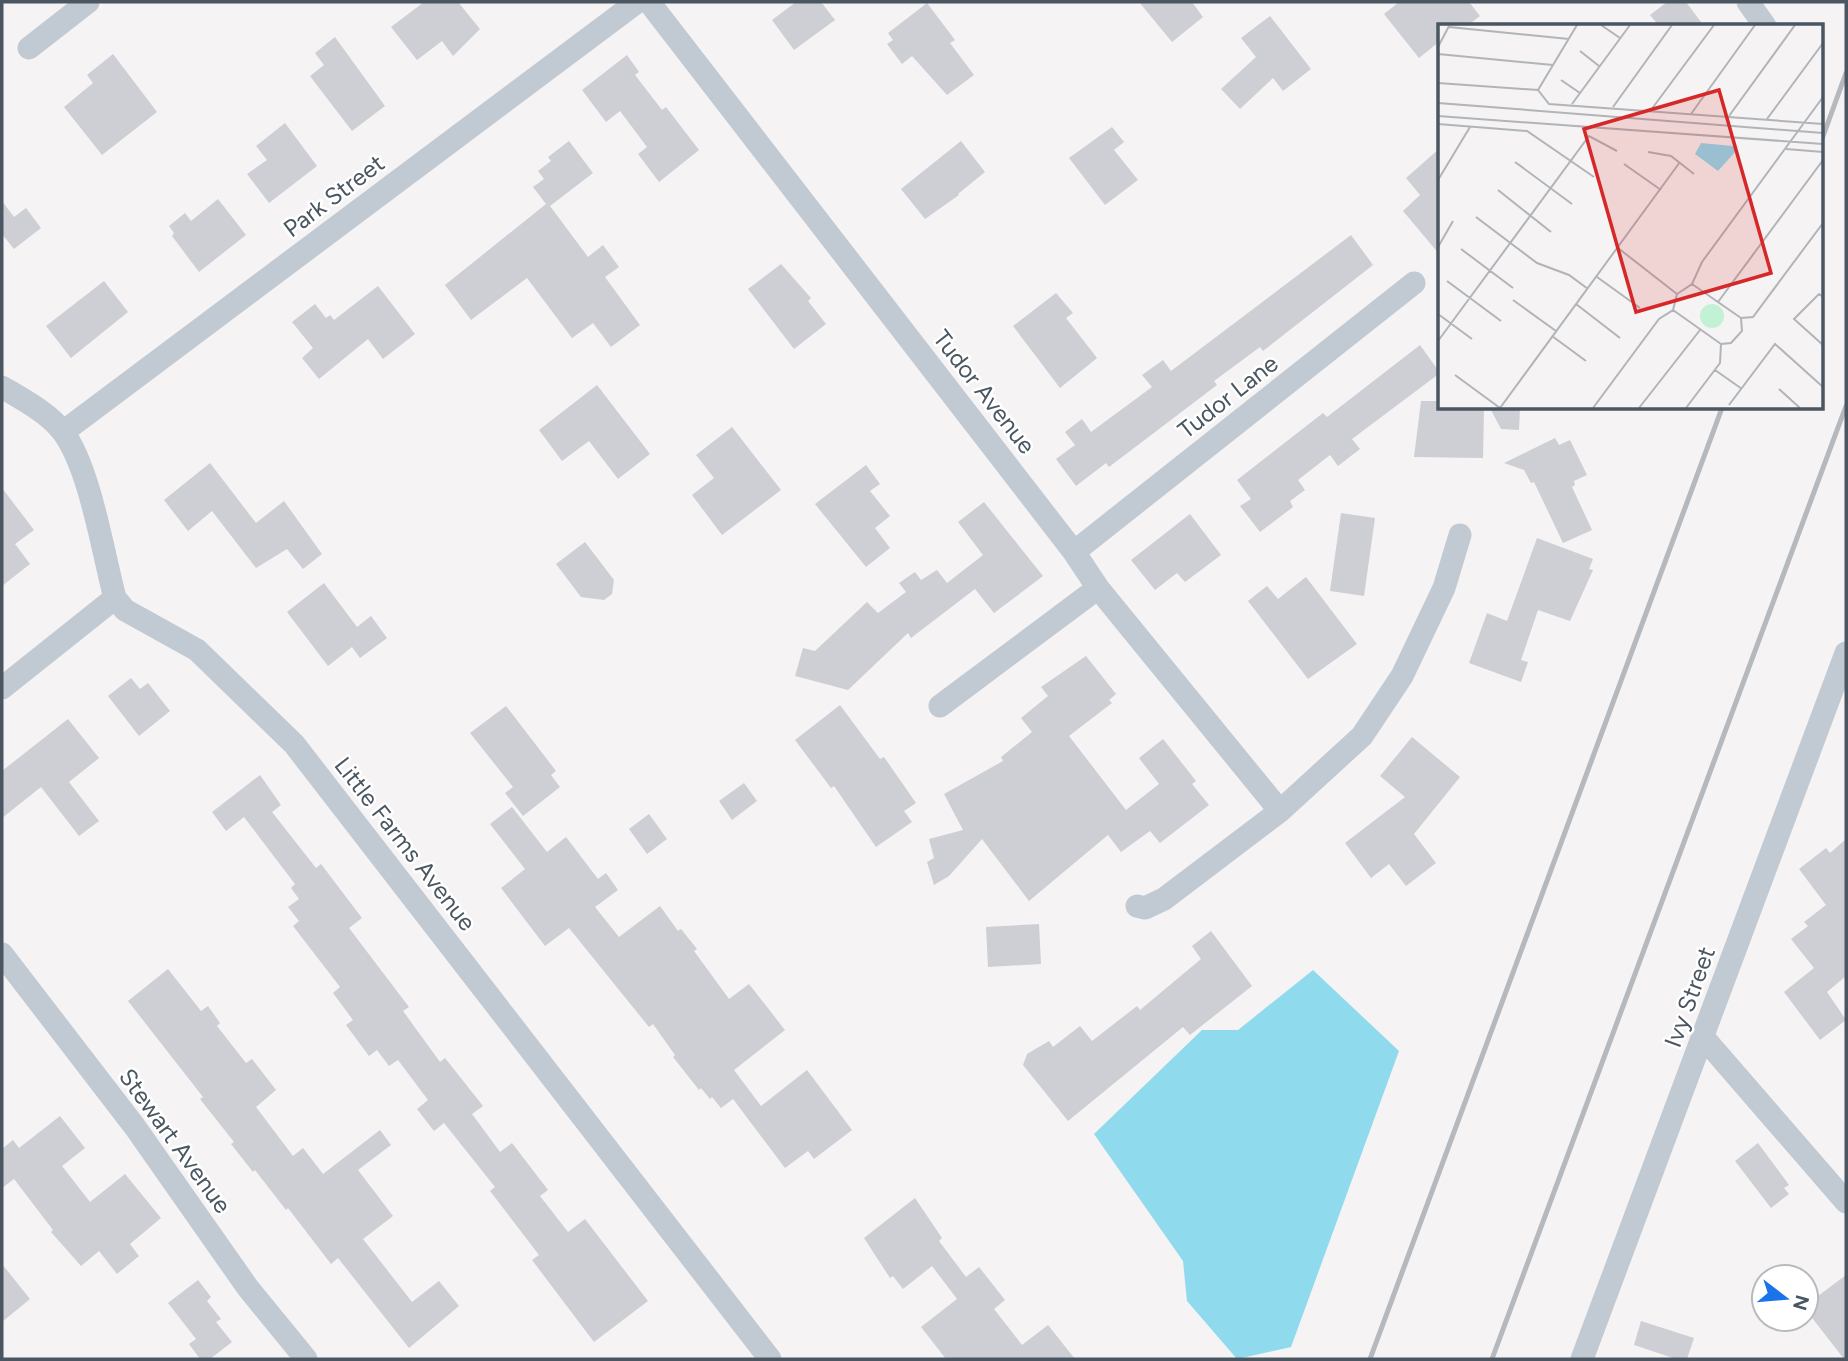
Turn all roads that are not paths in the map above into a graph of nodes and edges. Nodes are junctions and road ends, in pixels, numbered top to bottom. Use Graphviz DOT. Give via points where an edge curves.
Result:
graph roads {
  1 [pos="88,2"];
  2 [pos="637,2"];
  3 [pos="649,2"];
  4 [pos="1748,2"];
  5 [pos="1764,24"];
  6 [pos="29,48"];
  7 [pos="1414,283"];
  8 [pos="2,387"];
  9 [pos="63,432"];
  10 [pos="1460,536"];
  11 [pos="1074,552"];
  12 [pos="1098,589"];
  13 [pos="115,598"];
  14 [pos="1844,669"];
  15 [pos="2,688"];
  16 [pos="940,706"];
  17 [pos="1280,811"];
  18 [pos="1137,906"];
  19 [pos="2,954"];
  20 [pos="1703,1037"];
  21 [pos="1846,1202"];
  22 [pos="306,1359"];
  23 [pos="770,1359"];
  24 [pos="1582,1359"];
  1 -- 6 [label="street"];
  2 -- 9 [label="street, Park Street"];
  3 -- 11 [label="street, Tudor Avenue"];
  4 -- 5 [label="street"];
  7 -- 11 [label="street, Tudor Lane"];
  8 -- 9 [label="street"];
  9 -- 13 [label="street" via="81,468"];
  10 -- 17 [label="street" via="1444,588 1402,676 1362,736"];
  11 -- 12 [label="street, Tudor Avenue"];
  12 -- 16 [label="street"];
  12 -- 17 [label="street, Tudor Avenue"];
  13 -- 15 [label="street"];
  13 -- 23 [label="street, Little Farms Avenue" via="125,610 197,650 294,744"];
  14 -- 20 [label="street, Ivy Street"];
  17 -- 18 [label="street" via="1164,899 1144,908"];
  19 -- 22 [label="street, Stewart Avenue" via="135,1127 248,1288"];
  20 -- 21 [label="street"];
  20 -- 24 [label="street, Ivy Street"];
}
